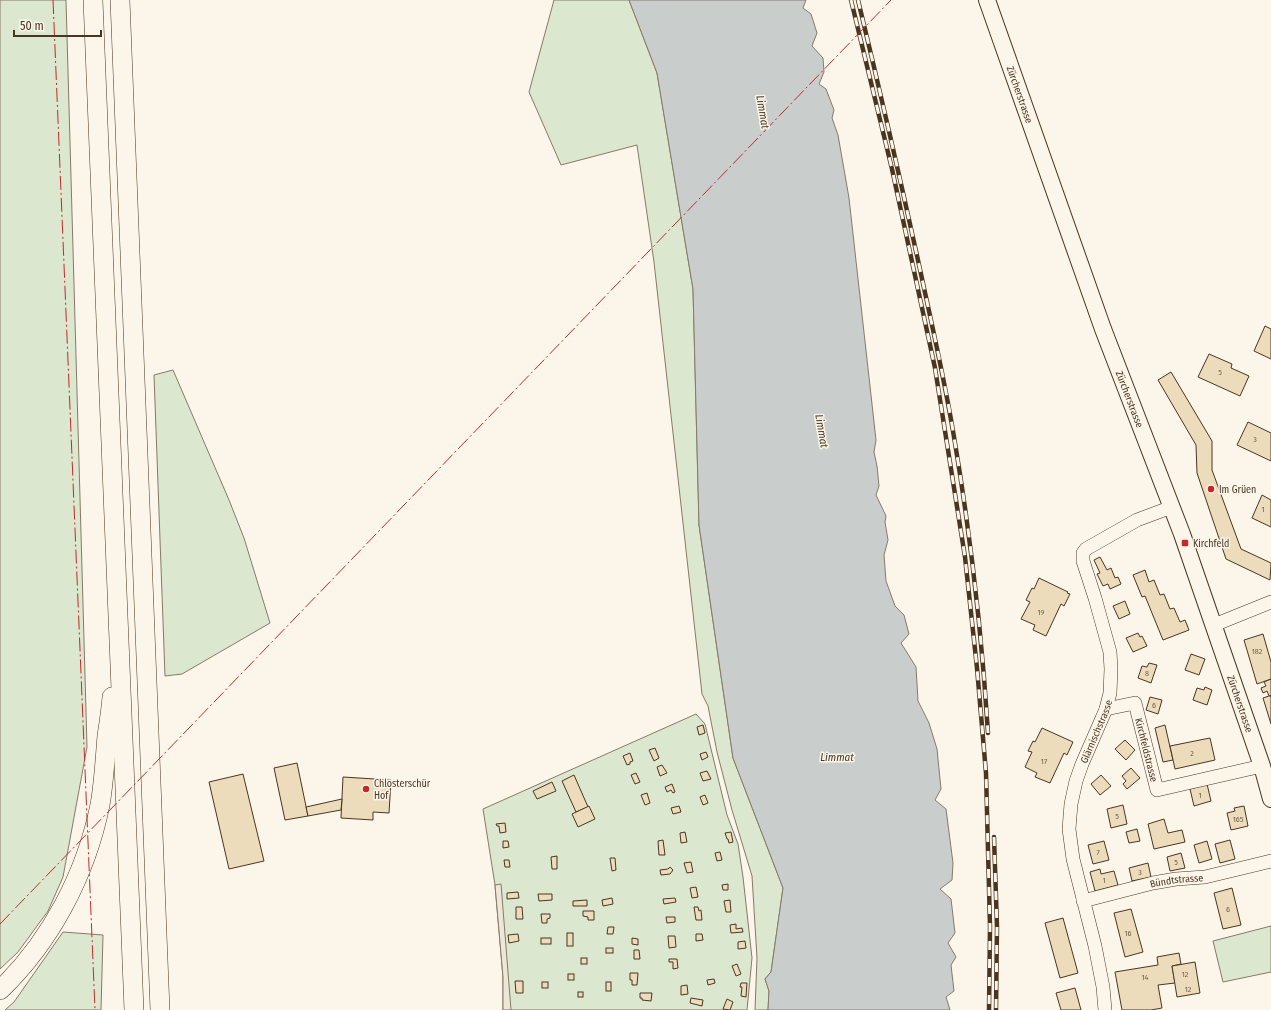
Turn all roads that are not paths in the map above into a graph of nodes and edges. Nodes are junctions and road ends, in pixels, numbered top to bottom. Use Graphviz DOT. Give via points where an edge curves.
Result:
graph roads {
  1 [pos="93,0"];
  2 [pos="120,0"];
  3 [pos="987,0"];
  4 [pos="1172,506"];
  5 [pos="1271,602"];
  6 [pos="1214,625"];
  7 [pos="119,644"];
  8 [pos="1106,709"];
  9 [pos="1262,766"];
  10 [pos="1271,799"];
  11 [pos="1271,861"];
  12 [pos="1083,902"];
  13 [pos="0,990"];
  14 [pos="134,1010"];
  15 [pos="160,1010"];
  16 [pos="1105,1010"];
  1 -- 7 [label="highway"];
  2 -- 15 [label="highway"];
  3 -- 4 [label="main road, Zürcherstrasse" via="1124,386"];
  4 -- 6 [label="main road, Zürcherstrasse"];
  4 -- 8 [label="street, Glärnischstrasse" via="1137,520 1083,553 1083,561 1110,652 1110,693"];
  5 -- 6 [label="street"];
  6 -- 9 [label="main road, Zürcherstrasse"];
  7 -- 13 [label="highway" via="102,789 96,822 83,862 63,908 53,924 27,960"];
  7 -- 14 [label="highway"];
  8 -- 9 [label="street, Kirchfeldstrasse" via="1134,703 1157,790"];
  8 -- 12 [label="street, Glärnischstrasse" via="1082,764 1071,804 1069,829"];
  9 -- 10 [label="main road, Zürcherstrasse"];
  11 -- 12 [label="street, Bündtstrasse" via="1205,877 1152,883"];
  12 -- 16 [label="street, Glärnischstrasse" via="1095,946"];
}
